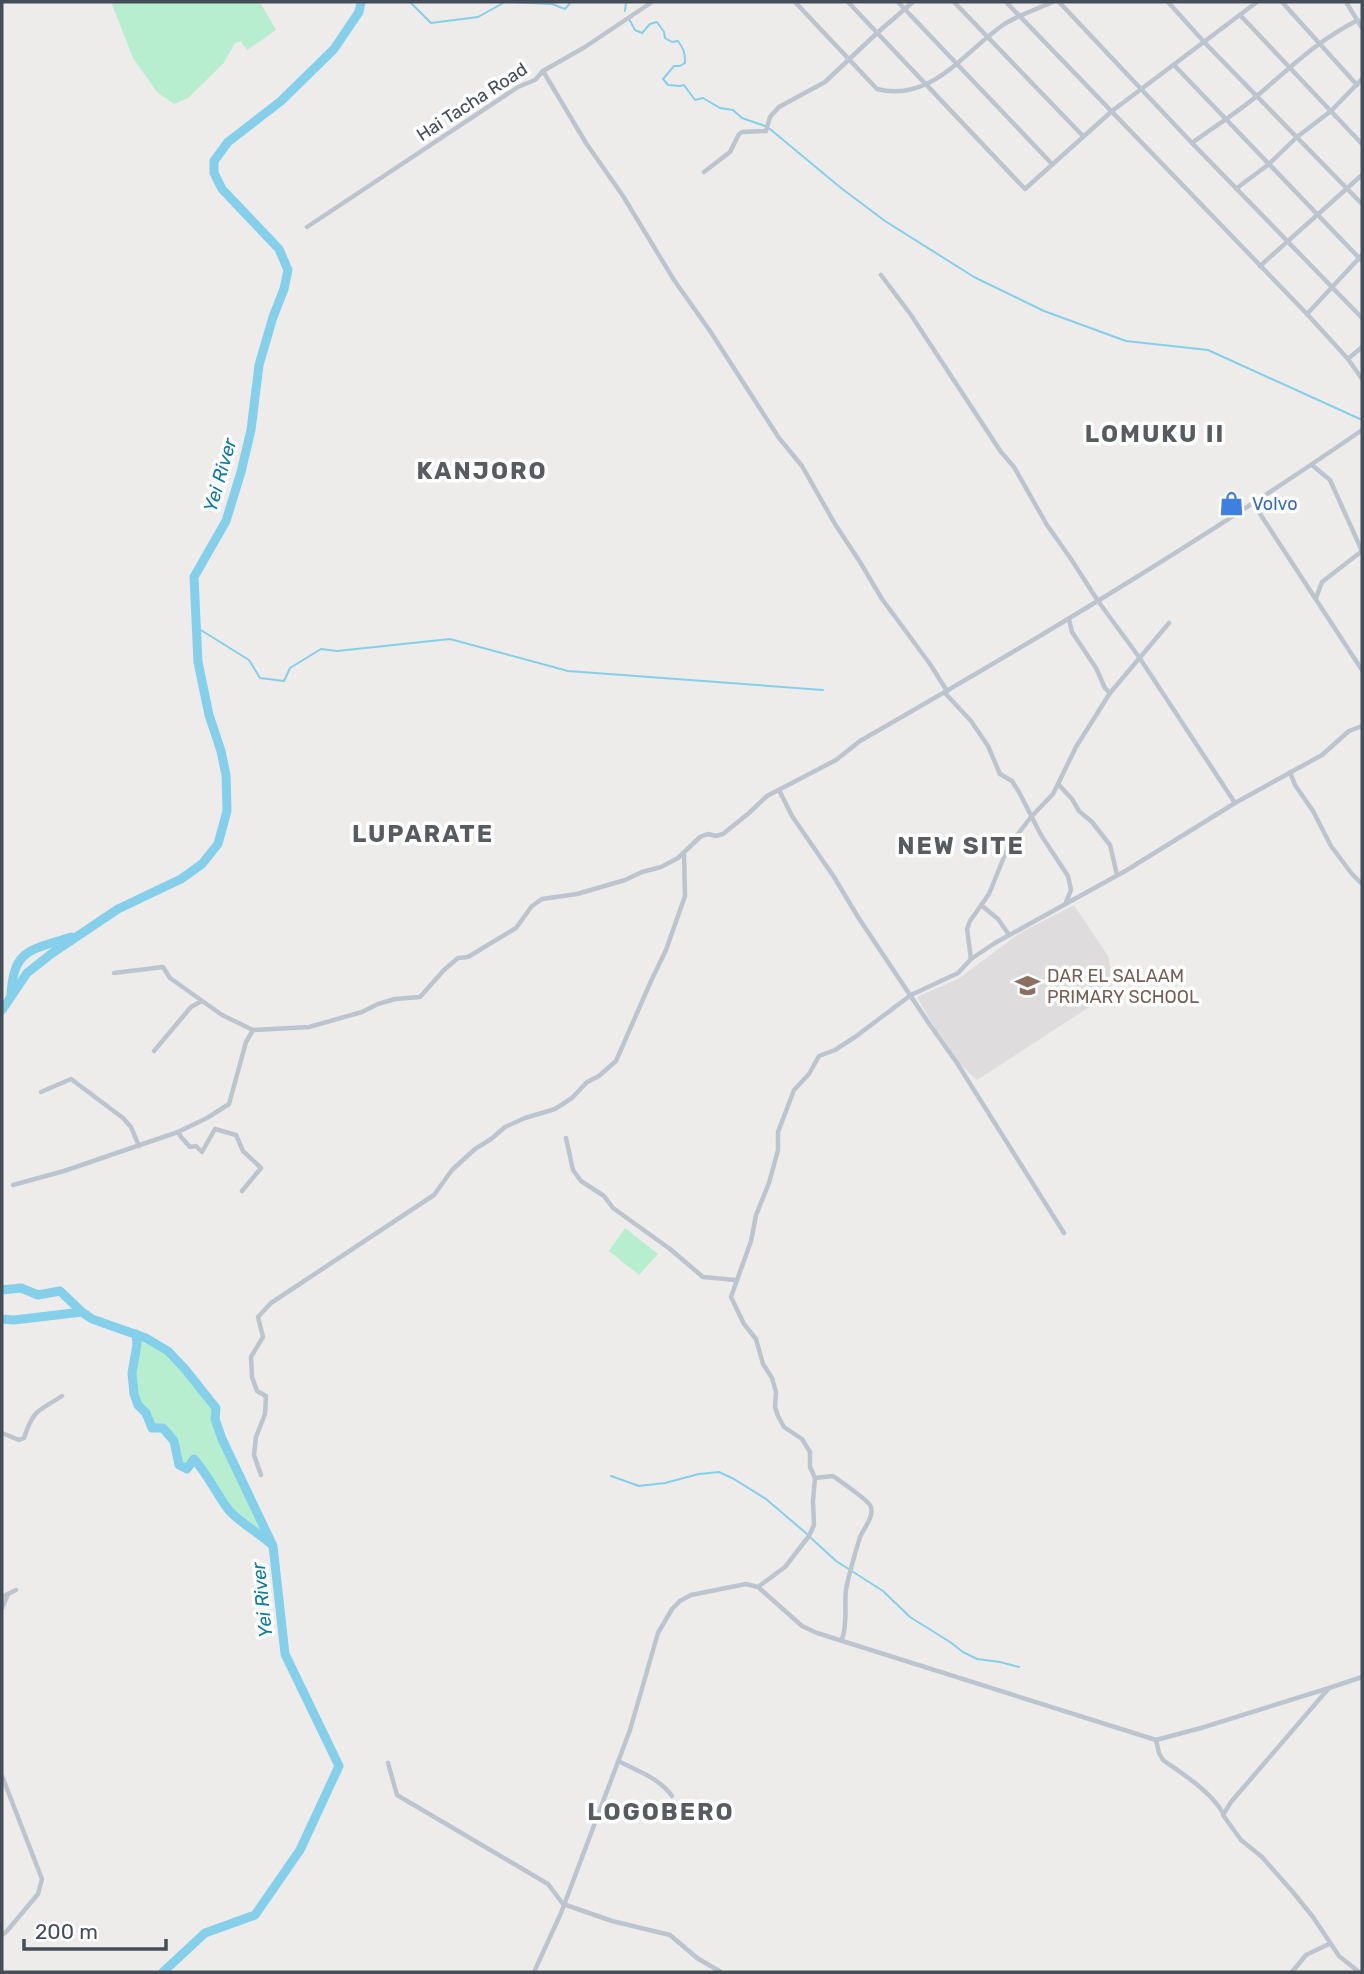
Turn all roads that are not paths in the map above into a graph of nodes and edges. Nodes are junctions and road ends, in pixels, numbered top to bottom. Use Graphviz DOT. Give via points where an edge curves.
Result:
graph roads {
  1 [pos="652,2"];
  2 [pos="795,2"];
  3 [pos="848,2"];
  4 [pos="898,2"];
  5 [pos="913,2"];
  6 [pos="954,2"];
  7 [pos="1006,2"];
  8 [pos="1053,2"];
  9 [pos="1059,2"];
  10 [pos="1168,2"];
  11 [pos="1257,2"];
  12 [pos="1282,2"];
  13 [pos="1346,2"];
  14 [pos="905,9"];
  15 [pos="1240,15"];
  16 [pos="1020,16"];
  17 [pos="1357,20"];
  18 [pos="1362,28"];
  19 [pos="877,33"];
  20 [pos="988,37"];
  21 [pos="1205,43"];
  22 [pos="1318,43"];
  23 [pos="850,60"];
  24 [pos="956,64"];
  25 [pos="1174,65"];
  26 [pos="1290,66"];
  27 [pos="543,71"];
  28 [pos="1362,79"];
  29 [pos="1357,85"];
  30 [pos="927,86"];
  31 [pos="1141,88"];
  32 [pos="1257,96"];
  33 [pos="1112,111"];
  34 [pos="1331,111"];
  35 [pos="1225,119"];
  36 [pos="1083,136"];
  37 [pos="1297,137"];
  38 [pos="1192,143"];
  39 [pos="1362,144"];
  40 [pos="1052,164"];
  41 [pos="1269,164"];
  42 [pos="705,172"];
  43 [pos="1362,175"];
  44 [pos="1236,188"];
  45 [pos="1346,188"];
  46 [pos="1362,204"];
  47 [pos="1317,215"];
  48 [pos="307,227"];
  49 [pos="1287,242"];
  50 [pos="1361,258"];
  51 [pos="1260,267"];
  52 [pos="881,275"];
  53 [pos="1333,287"];
  54 [pos="1307,314"];
  55 [pos="1362,318"];
  56 [pos="1362,347"];
  57 [pos="1348,359"];
  58 [pos="1362,379"];
  59 [pos="1362,430"];
  60 [pos="1312,465"];
  61 [pos="1252,503"];
  62 [pos="1362,551"];
  63 [pos="1316,598"];
  64 [pos="1098,601"];
  65 [pos="1069,619"];
  66 [pos="1169,623"];
  67 [pos="1139,657"];
  68 [pos="1362,670"];
  69 [pos="946,692"];
  70 [pos="1110,693"];
  71 [pos="1362,726"];
  72 [pos="1290,772"];
  73 [pos="1059,785"];
  74 [pos="779,790"];
  75 [pos="1235,803"];
  76 [pos="1031,817"];
  77 [pos="684,853"];
  78 [pos="1117,875"];
  79 [pos="1362,884"];
  80 [pos="1066,902"];
  81 [pos="981,905"];
  82 [pos="1009,934"];
  83 [pos="971,959"];
  84 [pos="114,972"];
  85 [pos="911,995"];
  86 [pos="203,1001"];
  87 [pos="253,1030"];
  88 [pos="154,1051"];
  89 [pos="41,1092"];
  90 [pos="178,1132"];
  91 [pos="566,1138"];
  92 [pos="139,1146"];
  93 [pos="13,1185"];
  94 [pos="242,1191"];
  95 [pos="1065,1233"];
  96 [pos="736,1280"];
  97 [pos="62,1396"];
  98 [pos="2,1433"];
  99 [pos="261,1475"];
  100 [pos="815,1478"];
  101 [pos="758,1587"];
  102 [pos="16,1590"];
  103 [pos="8,1594"];
  104 [pos="2,1597"];
  105 [pos="2,1608"];
  106 [pos="842,1639"];
  107 [pos="1362,1677"];
  108 [pos="1329,1688"];
  109 [pos="1156,1740"];
  110 [pos="618,1761"];
  111 [pos="388,1763"];
  112 [pos="2,1776"];
  113 [pos="672,1796"];
  114 [pos="1223,1813"];
  115 [pos="564,1904"];
  116 [pos="2,1935"];
  117 [pos="1329,1944"];
  118 [pos="534,1972"];
  119 [pos="721,1972"];
  120 [pos="1292,1972"];
  121 [pos="1359,1972"];
  1 -- 27 [label="street, Hai Tacha Road"];
  2 -- 23 [label="street"];
  3 -- 19 [label="street"];
  4 -- 14 [label="street"];
  5 -- 14 [label="street"];
  6 -- 20 [label="street"];
  7 -- 16 [label="street"];
  8 -- 16 [label="street"];
  9 -- 31 [label="street"];
  10 -- 21 [label="street"];
  11 -- 15 [label="street"];
  12 -- 22 [label="street"];
  13 -- 17 [label="street"];
  14 -- 19 [label="street"];
  14 -- 24 [label="street"];
  15 -- 21 [label="street"];
  15 -- 26 [label="street"];
  16 -- 20 [label="street"];
  16 -- 33 [label="street"];
  17 -- 18 [label="street"];
  17 -- 22 [label="street"];
  19 -- 23 [label="street"];
  19 -- 30 [label="street"];
  20 -- 24 [label="street"];
  20 -- 36 [label="street"];
  21 -- 25 [label="street"];
  21 -- 32 [label="street"];
  22 -- 26 [label="street"];
  22 -- 29 [label="street"];
  23 -- 30 [label="street" via="877,89 894,92"];
  23 -- 42 [label="street" via="825,82 779,107 766,131 739,134 730,152"];
  24 -- 30 [label="street"];
  24 -- 40 [label="street"];
  25 -- 31 [label="street"];
  25 -- 35 [label="street"];
  26 -- 32 [label="street"];
  26 -- 34 [label="street"];
  27 -- 48 [label="street, Hai Tacha Road"];
  27 -- 69 [label="street" via="674,280 802,466 882,599"];
  28 -- 29 [label="street"];
  29 -- 34 [label="street"];
  30 -- 40 [label="street" via="1026,189"];
  31 -- 33 [label="street"];
  31 -- 38 [label="street"];
  32 -- 35 [label="street"];
  32 -- 37 [label="street"];
  33 -- 36 [label="street"];
  33 -- 51 [label="street"];
  34 -- 37 [label="street"];
  34 -- 39 [label="street"];
  35 -- 38 [label="street"];
  35 -- 41 [label="street"];
  36 -- 40 [label="street"];
  37 -- 41 [label="street"];
  37 -- 45 [label="street"];
  38 -- 44 [label="street"];
  41 -- 44 [label="street"];
  41 -- 47 [label="street"];
  43 -- 45 [label="street"];
  44 -- 49 [label="street"];
  45 -- 46 [label="street"];
  45 -- 47 [label="street"];
  47 -- 49 [label="street"];
  47 -- 50 [label="street"];
  49 -- 51 [label="street"];
  49 -- 53 [label="street"];
  50 -- 53 [label="street"];
  51 -- 54 [label="street"];
  52 -- 64 [label="street" via="1014,467"];
  53 -- 54 [label="street"];
  53 -- 55 [label="street"];
  54 -- 57 [label="street"];
  56 -- 57 [label="street"];
  57 -- 58 [label="street"];
  59 -- 60 [label="street"];
  60 -- 61 [label="street"];
  60 -- 62 [label="street" via="1330,480"];
  61 -- 63 [label="street"];
  61 -- 64 [label="street"];
  62 -- 63 [label="street" via="1322,582"];
  63 -- 68 [label="street"];
  64 -- 65 [label="street"];
  64 -- 67 [label="street"];
  65 -- 69 [label="street"];
  65 -- 70 [label="street" via="1072,632"];
  66 -- 67 [label="street"];
  67 -- 70 [label="street"];
  67 -- 75 [label="street"];
  69 -- 74 [label="street"];
  69 -- 76 [label="street" via="988,746 1000,774 1014,784"];
  70 -- 73 [label="street" via="1076,747"];
  71 -- 72 [label="street"];
  72 -- 75 [label="street"];
  72 -- 79 [label="street" via="1331,846"];
  73 -- 76 [label="street"];
  73 -- 78 [label="street" via="1110,845"];
  74 -- 77 [label="street" via="723,834 700,837"];
  74 -- 85 [label="street"];
  75 -- 78 [label="street"];
  76 -- 80 [label="street" via="1068,876 1071,890"];
  76 -- 81 [label="street" via="1008,847"];
  77 -- 87 [label="street" via="625,880 542,899 516,928 468,957 458,958 420,997 395,999 309,1027"];
  77 -- 99 [label="street" via="685,896 616,1061 555,1109 505,1127 461,1161 434,1195 271,1303 258,1317 263,1338 251,1357 257,1391 266,1396 254,1455"];
  78 -- 80 [label="street"];
  80 -- 82 [label="street"];
  81 -- 82 [label="street"];
  81 -- 83 [label="street" via="967,929"];
  82 -- 83 [label="street"];
  83 -- 85 [label="street" via="958,973"];
  84 -- 86 [label="street" via="163,967 170,978"];
  85 -- 95 [label="street"];
  85 -- 96 [label="street" via="856,1037 819,1056 794,1090"];
  86 -- 87 [label="street"];
  86 -- 88 [label="street" via="191,1007"];
  87 -- 90 [label="street" via="229,1104"];
  89 -- 92 [label="street" via="71,1079 123,1118"];
  90 -- 92 [label="street"];
  90 -- 94 [label="street" via="190,1147 202,1152 215,1129 236,1135 243,1151 261,1168"];
  91 -- 96 [label="street" via="573,1170 613,1208 703,1277"];
  92 -- 93 [label="street"];
  96 -- 100 [label="street" via="731,1297 772,1378 778,1416 783,1427 802,1439 810,1452"];
  97 -- 98 [label="street" via="32,1416 24,1438"];
  100 -- 101 [label="street" via="814,1525 809,1536 785,1567"];
  100 -- 106 [label="street" via="833,1476 872,1506 849,1576"];
  101 -- 106 [label="street" via="802,1626"];
  101 -- 110 [label="street" via="746,1584 698,1593 672,1609 658,1633"];
  102 -- 103 [label="street"];
  103 -- 104 [label="street"];
  103 -- 105 [label="street"];
  106 -- 109 [label="street"];
  107 -- 108 [label="street"];
  108 -- 109 [label="street"];
  108 -- 114 [label="street"];
  109 -- 114 [label="street" via="1163,1760"];
  110 -- 113 [label="street" via="653,1778"];
  110 -- 115 [label="street"];
  111 -- 115 [label="street" via="397,1795 548,1884"];
  112 -- 116 [label="street" via="42,1879 38,1894"];
  114 -- 117 [label="street" via="1241,1840 1305,1906"];
  115 -- 118 [label="street"];
  115 -- 119 [label="street" via="670,1936"];
  117 -- 120 [label="street" via="1306,1955"];
  117 -- 121 [label="street"];
}
